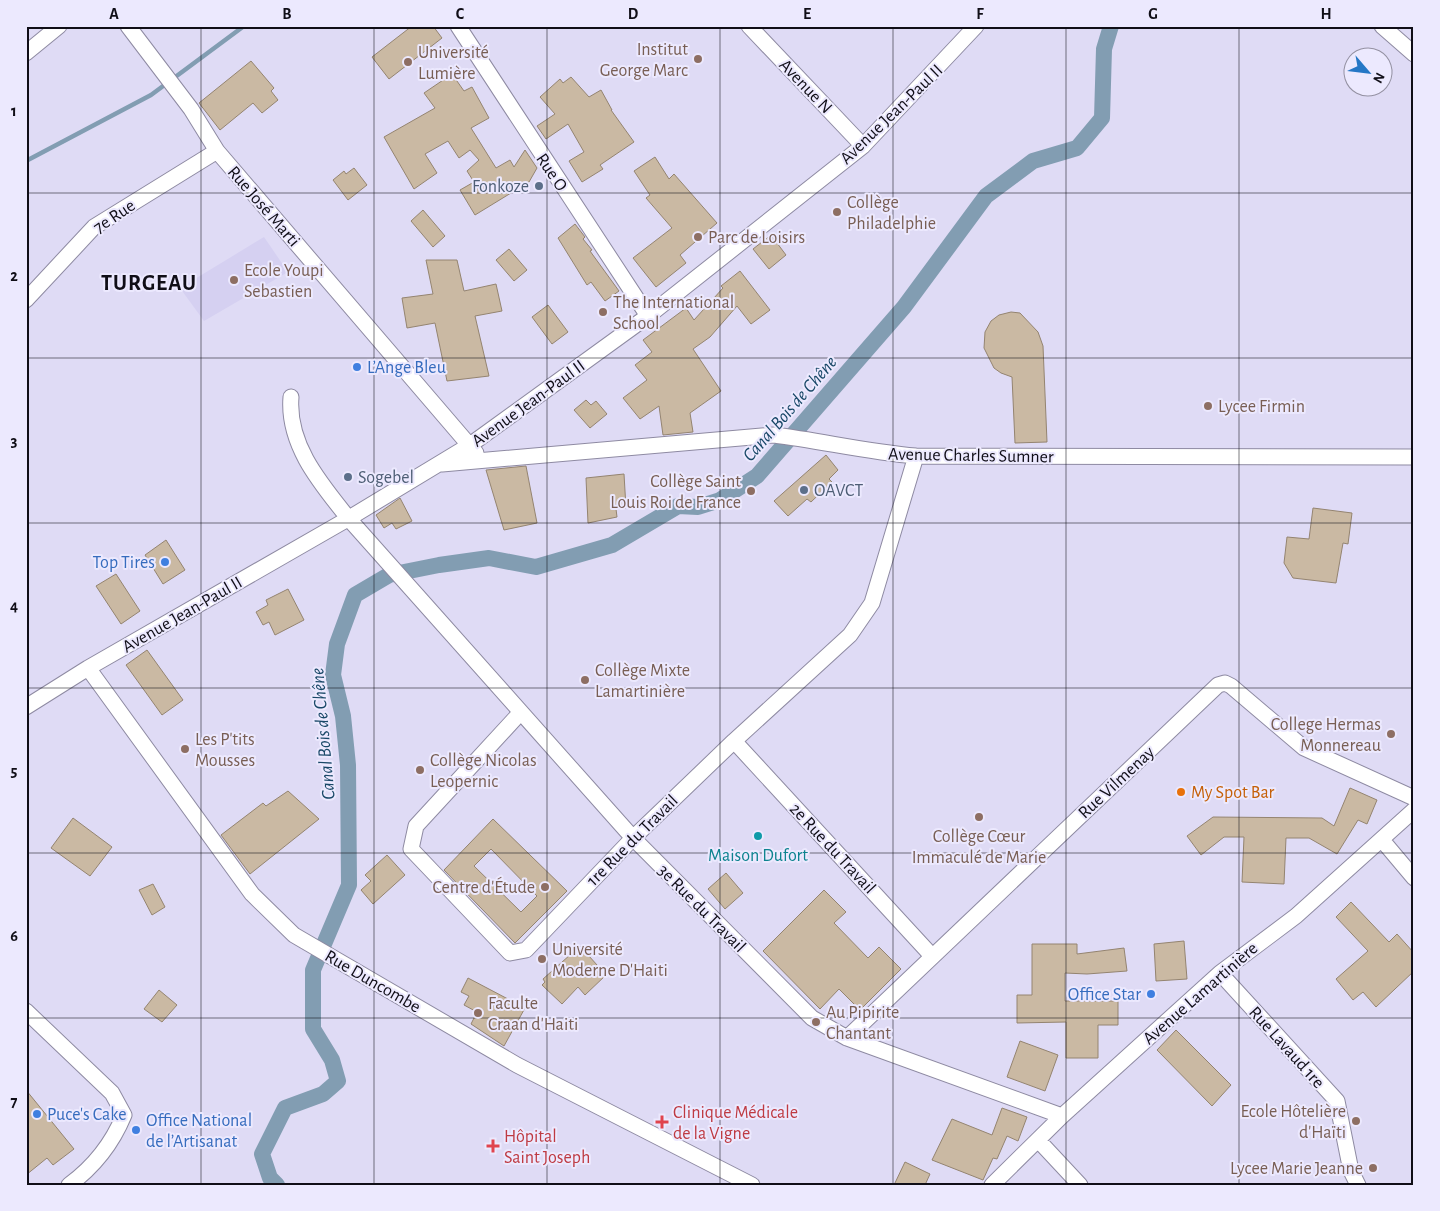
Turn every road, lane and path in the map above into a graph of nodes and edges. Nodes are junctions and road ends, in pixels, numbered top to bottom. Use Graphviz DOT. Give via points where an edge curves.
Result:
graph roads {
  1 [pos="59,26"];
  2 [pos="128,26"];
  3 [pos="458,26"];
  4 [pos="749,26"];
  5 [pos="976,26"];
  6 [pos="1382,26"];
  7 [pos="26,52"];
  8 [pos="1414,54"];
  9 [pos="863,146"];
  10 [pos="217,151"];
  11 [pos="26,300"];
  12 [pos="648,316"];
  13 [pos="290,397"];
  14 [pos="470,446"];
  15 [pos="916,456"];
  16 [pos="1414,457"];
  17 [pos="484,461"];
  18 [pos="440,464"];
  19 [pos="349,519"];
  20 [pos="88,668"];
  21 [pos="26,707"];
  22 [pos="521,712"];
  23 [pos="734,741"];
  24 [pos="1414,798"];
  25 [pos="1414,810"];
  26 [pos="633,838"];
  27 [pos="1382,840"];
  28 [pos="1414,878"];
  29 [pos="932,956"];
  30 [pos="1220,972"];
  31 [pos="26,1012"];
  32 [pos="847,1038"];
  33 [pos="1062,1116"];
  34 [pos="1038,1140"];
  35 [pos="69,1185"];
  36 [pos="752,1185"];
  37 [pos="992,1185"];
  38 [pos="1080,1185"];
  39 [pos="1358,1185"];
  1 -- 7 [label="street"];
  2 -- 10 [label="street, Rue José Marti" via="191,109"];
  3 -- 12 [label="street, Rue O"];
  4 -- 9 [label="street, Avenue N"];
  5 -- 9 [label="street, Avenue Jean-Paul II"];
  6 -- 8 [label="street"];
  9 -- 12 [label="street, Avenue Jean-Paul II"];
  10 -- 11 [label="street, 7e Rue" via="94,227"];
  10 -- 14 [label="street, Rue José Marti"];
  12 -- 14 [label="street, Avenue Jean-Paul II"];
  13 -- 19 [label="street, 3e Rue du Travail" via="292,427 309,466"];
  14 -- 17 [label="street, Rue José Marti"];
  14 -- 18 [label="street, Avenue Jean-Paul II"];
  15 -- 16 [label="street, Avenue Charles Sumner"];
  15 -- 17 [label="street, Avenue Charles Sumner" via="774,435"];
  15 -- 23 [label="street, 1re Rue du Travail" via="872,603 850,635"];
  17 -- 18 [label="street, Avenue Charles Sumner"];
  18 -- 19 [label="street, Avenue Jean-Paul II"];
  19 -- 20 [label="street, Avenue Jean-Paul II"];
  19 -- 22 [label="street, 3e Rue du Travail"];
  20 -- 21 [label="street, Avenue Jean-Paul II"];
  20 -- 36 [label="street, Rue Duncombe" via="252,894 294,935 517,1065"];
  22 -- 26 [label="street, 3e Rue du Travail"];
  22 -- 26 [label="street, 1re Rue du Travail" via="416,826 411,849 510,953 526,950"];
  23 -- 26 [label="street, 1re Rue du Travail"];
  23 -- 29 [label="street, 2e Rue du Travail"];
  24 -- 29 [label="street, Rue Vilmenay" via="1304,748 1231,686 1225,683 1218,685"];
  25 -- 27 [label="street, Avenue Lamartinière"];
  26 -- 32 [label="street, 3e Rue du Travail" via="812,1018"];
  27 -- 28 [label="street"];
  27 -- 30 [label="street, Avenue Lamartinière" via="1296,916"];
  29 -- 32 [label="street, Rue Vilmenay"];
  30 -- 33 [label="street, Avenue Lamartinière"];
  30 -- 39 [label="street, Rue Lavaud 1re" via="1337,1101 1351,1171"];
  31 -- 35 [label="street" via="112,1093 124,1114 115,1137 87,1172"];
  32 -- 33 [label="street, 3e Rue du Travail"];
  33 -- 34 [label="street, Avenue Lamartinière"];
  34 -- 37 [label="street, Avenue Lamartinière"];
  34 -- 38 [label="street"];
}
